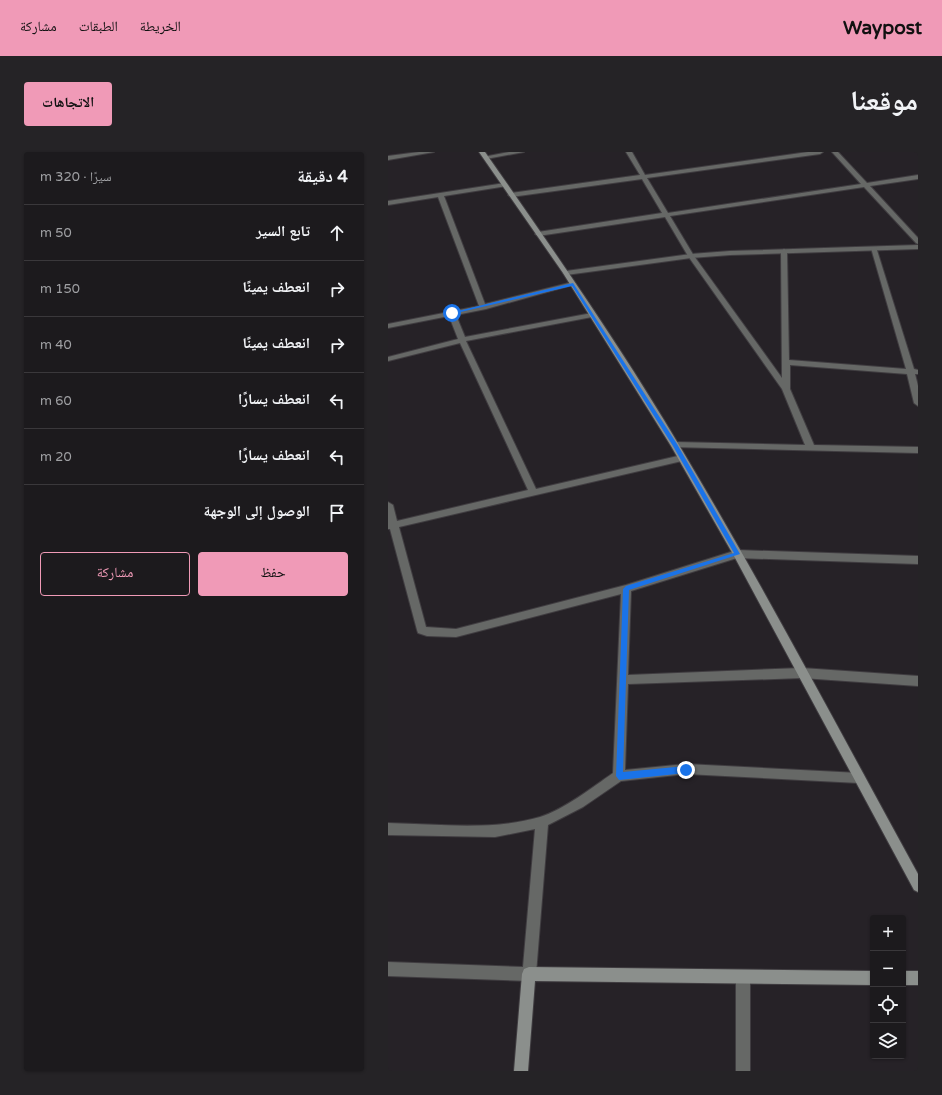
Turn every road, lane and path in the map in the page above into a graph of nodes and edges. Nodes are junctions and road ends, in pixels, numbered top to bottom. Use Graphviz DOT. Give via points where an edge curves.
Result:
graph roads {
  1 [pos="431,152"];
  2 [pos="521,152"];
  3 [pos="629,152"];
  4 [pos="820,152"];
  5 [pos="835,152"];
  6 [pos="484,154"];
  7 [pos="388,158"];
  8 [pos="643,176"];
  9 [pos="918,177"];
  10 [pos="505,185"];
  11 [pos="866,186"];
  12 [pos="440,195"];
  13 [pos="511,195"];
  14 [pos="388,203"];
  15 [pos="666,214"];
  16 [pos="538,234"];
  17 [pos="918,242"];
  18 [pos="918,247"];
  19 [pos="874,248"];
  20 [pos="784,251"];
  21 [pos="691,256"];
  22 [pos="566,273"];
  23 [pos="573,284"];
  24 [pos="483,307"];
  25 [pos="452,313"];
  26 [pos="592,315"];
  27 [pos="388,326"];
  28 [pos="462,340"];
  29 [pos="388,360"];
  30 [pos="786,362"];
  31 [pos="915,372"];
  32 [pos="786,389"];
  33 [pos="918,403"];
  34 [pos="675,445"];
  35 [pos="811,448"];
  36 [pos="918,450"];
  37 [pos="682,458"];
  38 [pos="533,492"];
  39 [pos="388,505"];
  40 [pos="391,525"];
  41 [pos="737,554"];
  42 [pos="918,560"];
  43 [pos="626,589"];
  44 [pos="802,673"];
  45 [pos="623,680"];
  46 [pos="918,681"];
  47 [pos="619,776"];
  48 [pos="859,778"];
  49 [pos="542,822"];
  50 [pos="388,829"];
  51 [pos="918,886"];
  52 [pos="388,969"];
  53 [pos="529,974"];
  54 [pos="743,977"];
  55 [pos="870,978"];
  56 [pos="906,978"];
  57 [pos="918,978"];
  58 [pos="521,1071"];
  59 [pos="743,1071"];
  1 -- 7 [label="street"];
  2 -- 6 [label="street"];
  3 -- 8 [label="street"];
  4 -- 8 [label="street"];
  5 -- 11 [label="street"];
  6 -- 10 [label="street"];
  8 -- 13 [label="street"];
  8 -- 15 [label="street"];
  9 -- 11 [label="street"];
  10 -- 12 [label="street"];
  10 -- 13 [label="street"];
  11 -- 15 [label="street"];
  11 -- 17 [label="street"];
  12 -- 14 [label="street"];
  12 -- 24 [label="street"];
  13 -- 16 [label="street"];
  15 -- 16 [label="street"];
  15 -- 21 [label="street"];
  16 -- 22 [label="street"];
  18 -- 19 [label="street"];
  19 -- 20 [label="street"];
  19 -- 31 [label="street"];
  20 -- 21 [label="street"];
  20 -- 30 [label="street"];
  21 -- 22 [label="street"];
  21 -- 32 [label="street"];
  22 -- 23 [label="street"];
  23 -- 24 [label="street"];
  23 -- 26 [label="street"];
  24 -- 25 [label="street"];
  25 -- 27 [label="street"];
  25 -- 28 [label="street"];
  26 -- 28 [label="street"];
  26 -- 34 [label="street"];
  28 -- 29 [label="street"];
  28 -- 38 [label="street"];
  30 -- 31 [label="street"];
  30 -- 32 [label="street"];
  31 -- 33 [label="street"];
  32 -- 35 [label="street"];
  34 -- 35 [label="street"];
  34 -- 37 [label="street"];
  35 -- 36 [label="street"];
  37 -- 38 [label="street"];
  37 -- 41 [label="street"];
  38 -- 40 [label="street"];
  39 -- 40 [label="street"];
  40 -- 43 [label="street" via="422,630 426,632 456,633"];
  41 -- 42 [label="street"];
  41 -- 43 [label="street"];
  41 -- 44 [label="street"];
  43 -- 45 [label="street"];
  44 -- 45 [label="street"];
  44 -- 46 [label="street"];
  44 -- 48 [label="street"];
  45 -- 47 [label="street"];
  47 -- 48 [label="street" via="686,770"];
  47 -- 49 [label="street" via="579,803"];
  48 -- 51 [label="street"];
  49 -- 50 [label="street" via="495,832"];
  49 -- 53 [label="street"];
  52 -- 53 [label="street"];
  53 -- 54 [label="street"];
  53 -- 58 [label="street"];
  54 -- 55 [label="street"];
  54 -- 59 [label="street"];
  56 -- 57 [label="street"];
}
